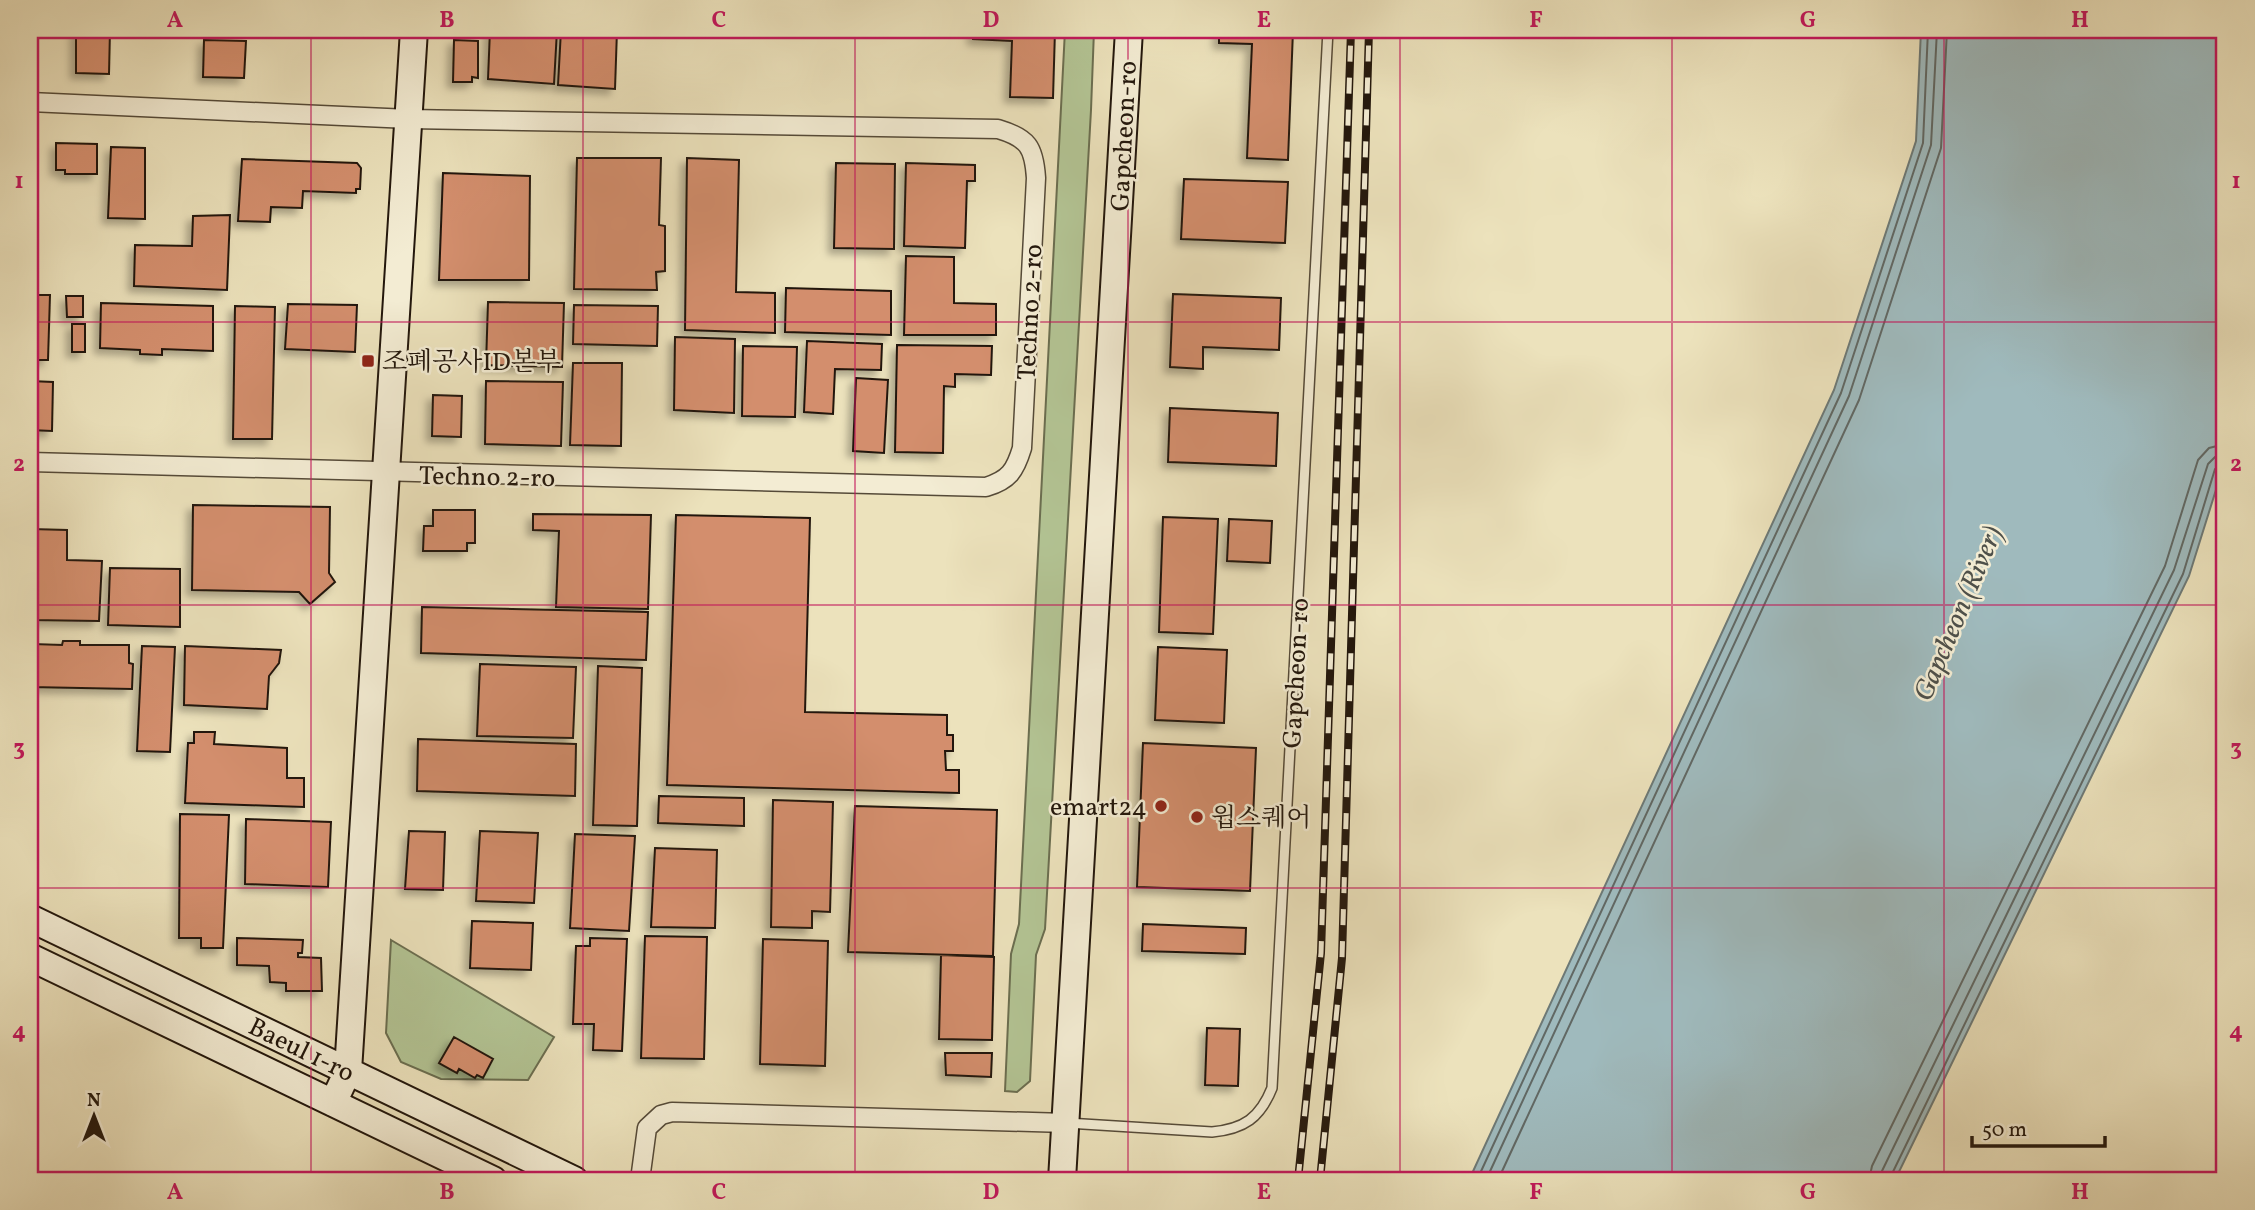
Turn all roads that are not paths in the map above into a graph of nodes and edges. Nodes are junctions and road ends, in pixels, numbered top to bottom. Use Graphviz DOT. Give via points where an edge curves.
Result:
graph roads {
  1 [pos="414,30"];
  2 [pos="1129,30"];
  3 [pos="1328,30"];
  4 [pos="30,102"];
  5 [pos="409,119"];
  6 [pos="32,462"];
  7 [pos="387,474"];
  8 [pos="30,918"];
  9 [pos="30,957"];
  10 [pos="348,1071"];
  11 [pos="333,1103"];
  12 [pos="1066,1123"];
  13 [pos="493,1180"];
  14 [pos="574,1180"];
  15 [pos="640,1180"];
  16 [pos="1062,1180"];
  1 -- 5 [label="main road, Techno 2-ro"];
  2 -- 12 [label="main road, Gapcheon-ro"];
  3 -- 12 [label="lane, Gapcheon-ro" via="1272,1088 1258,1116 1231,1130"];
  4 -- 5 [label="street, Techno 2-ro"];
  5 -- 7 [label="main road, Techno 2-ro"];
  5 -- 7 [label="street, Techno 2-ro" via="998,129 1019,135 1035,160 1036,178 1022,448 1016,468 1004,482 986,487"];
  6 -- 7 [label="street, Techno 2-ro"];
  7 -- 10 [label="main road, Techno 2-ro"];
  8 -- 10 [label="main road, Baeul 1-ro"];
  9 -- 11 [label="main road, Baeul 1-ro"];
  10 -- 11 [label="main road, Techno 2-ro"];
  10 -- 14 [label="main road, Baeul 1-ro"];
  11 -- 13 [label="main road, Baeul 1-ro"];
  12 -- 15 [label="street" via="672,1112 647,1128"];
  12 -- 16 [label="main road, Gapcheon-ro"];
}
